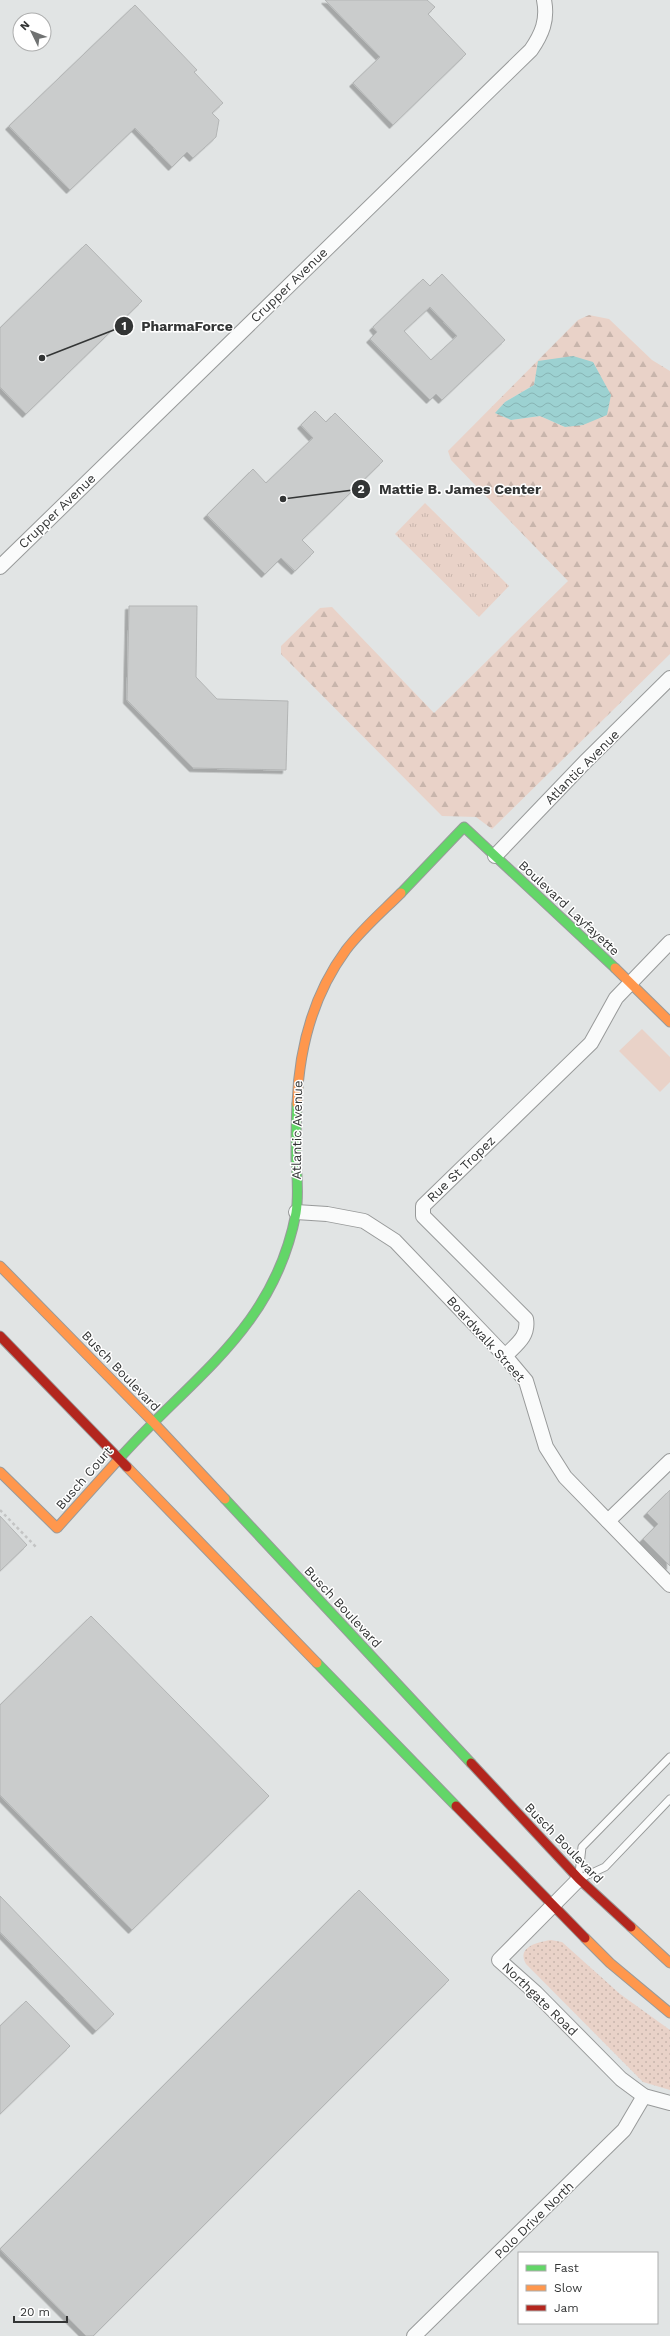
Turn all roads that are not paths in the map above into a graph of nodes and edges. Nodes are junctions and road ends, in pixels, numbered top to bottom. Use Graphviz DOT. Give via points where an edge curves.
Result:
graph roads {
  1 [pos="545,6"];
  2 [pos="0,567"];
  3 [pos="670,678"];
  4 [pos="450,841"];
  5 [pos="495,856"];
  6 [pos="670,942"];
  7 [pos="630,982"];
  8 [pos="670,1022"];
  9 [pos="296,1212"];
  10 [pos="0,1266"];
  11 [pos="0,1336"];
  12 [pos="505,1356"];
  13 [pos="153,1422"];
  14 [pos="118,1459"];
  15 [pos="670,1461"];
  16 [pos="0,1472"];
  17 [pos="608,1521"];
  18 [pos="670,1585"];
  19 [pos="670,1757"];
  20 [pos="670,1799"];
  21 [pos="579,1879"];
  22 [pos="552,1905"];
  23 [pos="670,1963"];
  24 [pos="670,2012"];
  25 [pos="644,2096"];
  26 [pos="670,2103"];
  27 [pos="414,2336"];
  1 -- 2 [label="street, Crupper Avenue" via="543,32 531,50"];
  3 -- 5 [label="street, Atlantic Avenue"];
  4 -- 5 [label="main road, Boulevard Layfayette" via="464,827"];
  4 -- 9 [label="main road, Atlantic Avenue" via="347,949 331,970 314,1003 303,1039 298,1074"];
  5 -- 7 [label="main road, Boulevard Layfayette"];
  6 -- 7 [label="street"];
  7 -- 8 [label="main road, Boulevard Layfayette"];
  7 -- 12 [label="street, Rue St Tropez" via="616,998 591,1043 423,1206 423,1216 526,1319 528,1328 524,1337"];
  9 -- 12 [label="street, Boardwalk Street" via="327,1214 364,1221 395,1241"];
  9 -- 13 [label="main road, Atlantic Avenue" via="269,1291 250,1323 220,1359"];
  10 -- 13 [label="main road, Busch Boulevard"];
  11 -- 14 [label="main road"];
  12 -- 17 [label="street, Boardwalk Street" via="526,1382 550,1453 565,1477"];
  13 -- 14 [label="main road, Busch Court"];
  13 -- 21 [label="main road, Busch Boulevard"];
  14 -- 16 [label="main road, Busch Court" via="57,1528"];
  14 -- 22 [label="main road"];
  15 -- 17 [label="street"];
  17 -- 18 [label="street, Boardwalk Street"];
  19 -- 21 [label="lane" via="582,1847"];
  20 -- 21 [label="lane" via="605,1866"];
  21 -- 22 [label="street, Northgate Road"];
  21 -- 23 [label="main road, Busch Boulevard"];
  22 -- 24 [label="main road" via="610,1963"];
  22 -- 25 [label="street, Northgate Road" via="499,1960 536,1992 621,2079"];
  25 -- 26 [label="street, Northgate Road"];
  25 -- 27 [label="street, Polo Drive North" via="624,2130"];
}
